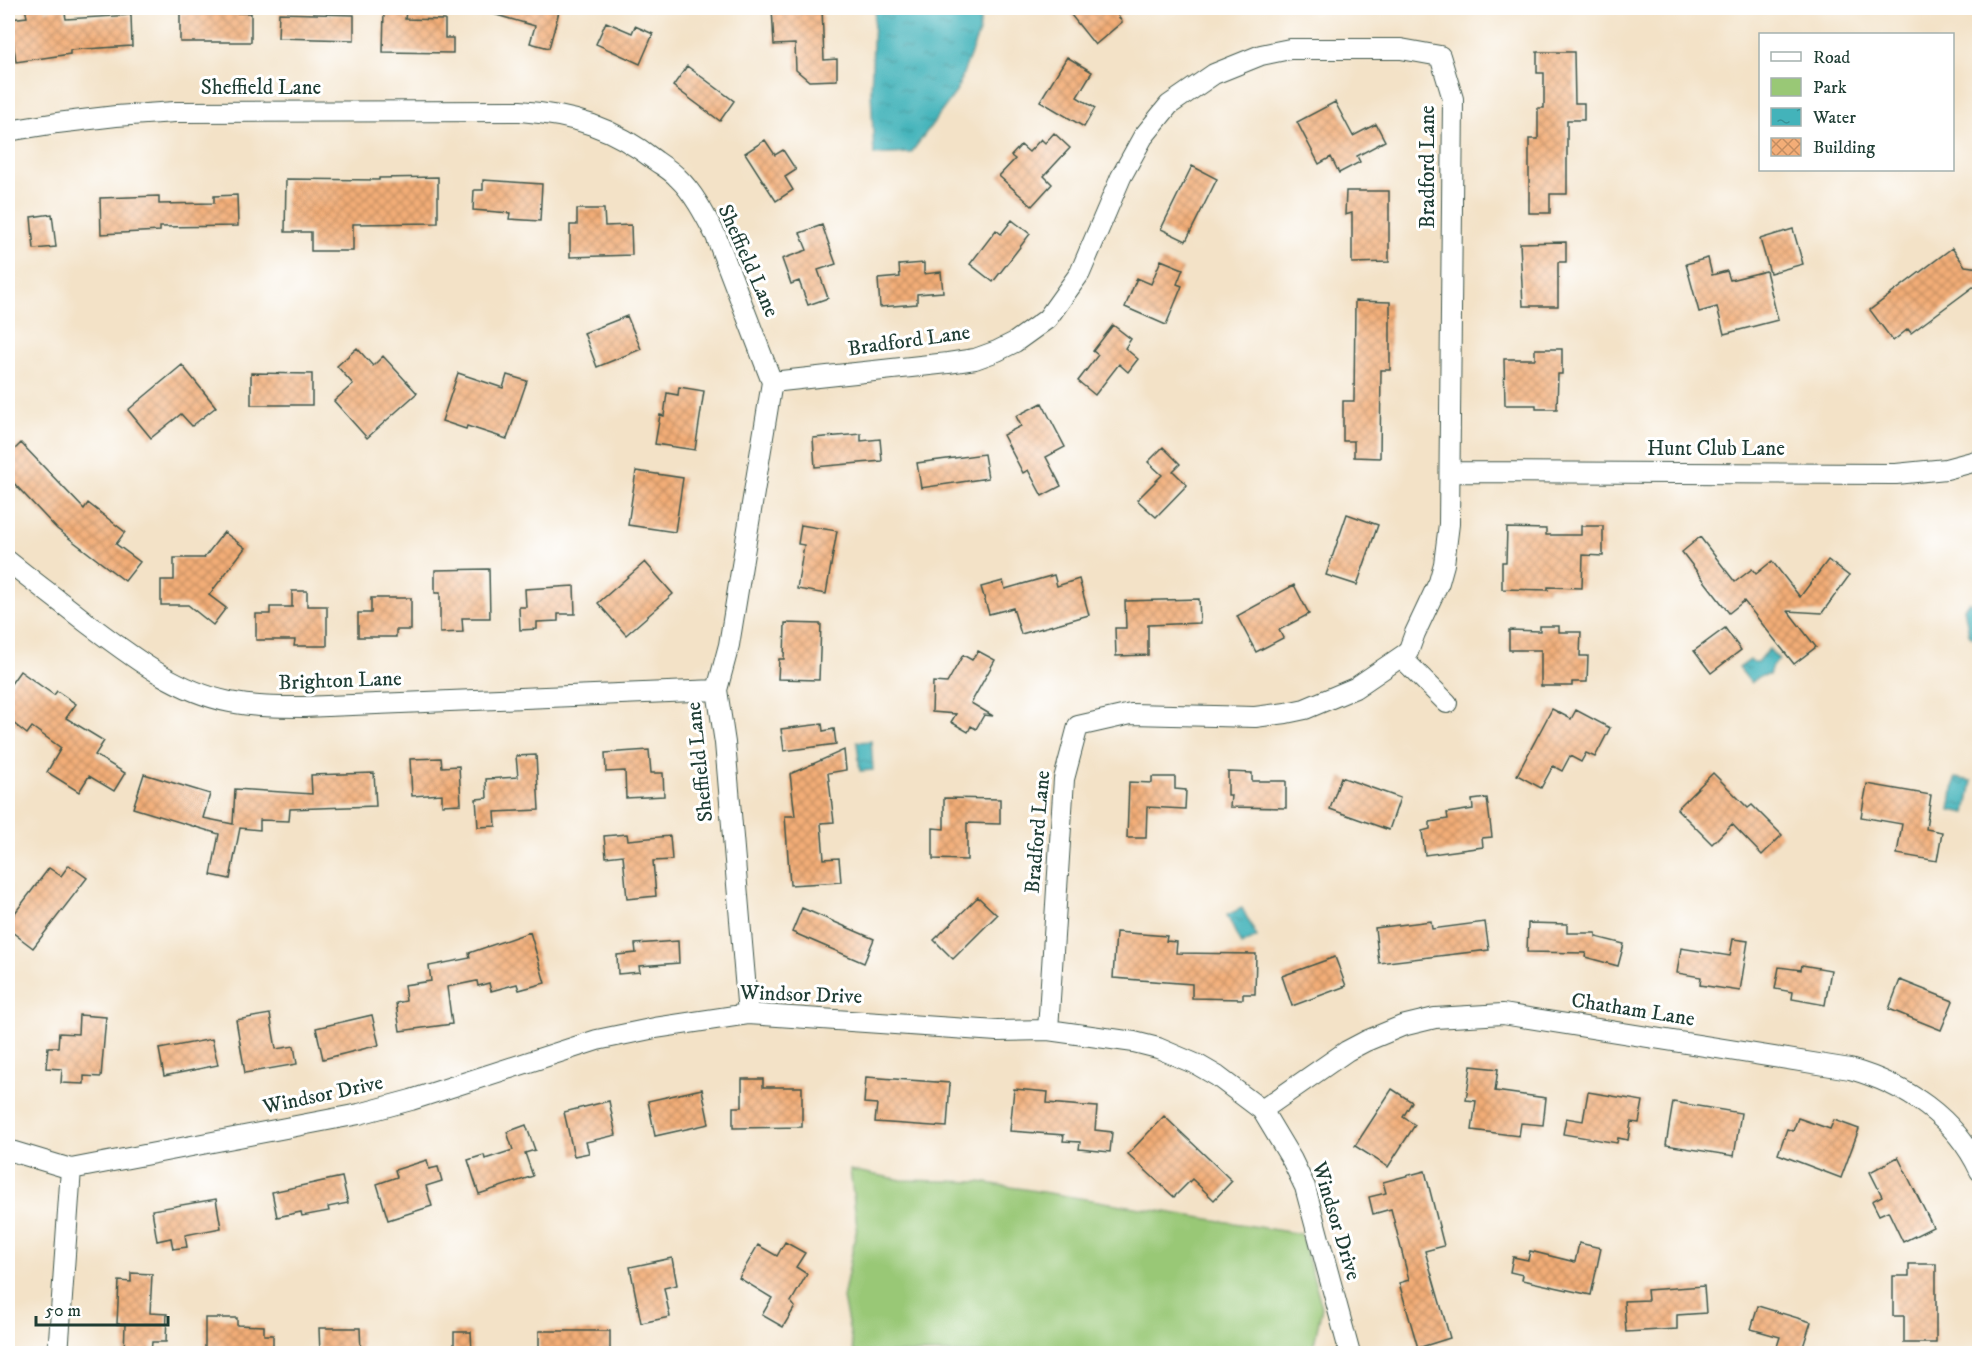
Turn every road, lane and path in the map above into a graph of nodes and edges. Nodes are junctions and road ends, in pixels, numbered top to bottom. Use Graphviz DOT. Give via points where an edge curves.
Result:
graph roads {
  1 [pos="8,131"];
  2 [pos="772,382"];
  3 [pos="1980,460"];
  4 [pos="1450,472"];
  5 [pos="8,561"];
  6 [pos="1401,657"];
  7 [pos="717,690"];
  8 [pos="1447,703"];
  9 [pos="748,1014"];
  10 [pos="1048,1030"];
  11 [pos="1262,1110"];
  12 [pos="8,1150"];
  13 [pos="71,1169"];
  14 [pos="1980,1171"];
  15 [pos="58,1353"];
  16 [pos="1350,1353"];
  1 -- 2 [label="street, Sheffield Lane" via="175,112 519,111 555,114 598,126 641,149 679,178 706,217"];
  2 -- 4 [label="street, Bradford Lane" via="948,363 1006,346 1047,319 1070,290 1127,163 1169,105 1214,74 1261,55 1290,49 1401,49 1440,56 1453,99"];
  2 -- 7 [label="street, Sheffield Lane" via="729,645"];
  3 -- 4 [label="street, Hunt Club Lane" via="1946,469 1896,474"];
  4 -- 6 [label="street, Bradford Lane" via="1444,564 1408,652"];
  5 -- 7 [label="street, Brighton Lane" via="156,673 230,702 303,707"];
  6 -- 8 [label="street"];
  6 -- 10 [label="street, Bradford Lane" via="1341,695 1305,709 1255,717 1131,714 1078,726 1064,780"];
  7 -- 9 [label="street, Sheffield Lane"];
  9 -- 10 [label="street, Windsor Drive" via="997,1031"];
  9 -- 13 [label="street, Windsor Drive" via="597,1040 359,1114"];
  10 -- 11 [label="street, Windsor Drive" via="1158,1048 1217,1076"];
  11 -- 14 [label="street, Chatham Lane" via="1347,1051 1396,1028 1435,1018 1503,1014 1876,1076 1910,1093 1954,1129"];
  11 -- 16 [label="street, Windsor Drive" via="1305,1187"];
  12 -- 13 [label="street, Windsor Drive"];
  13 -- 15 [label="street"];
}
